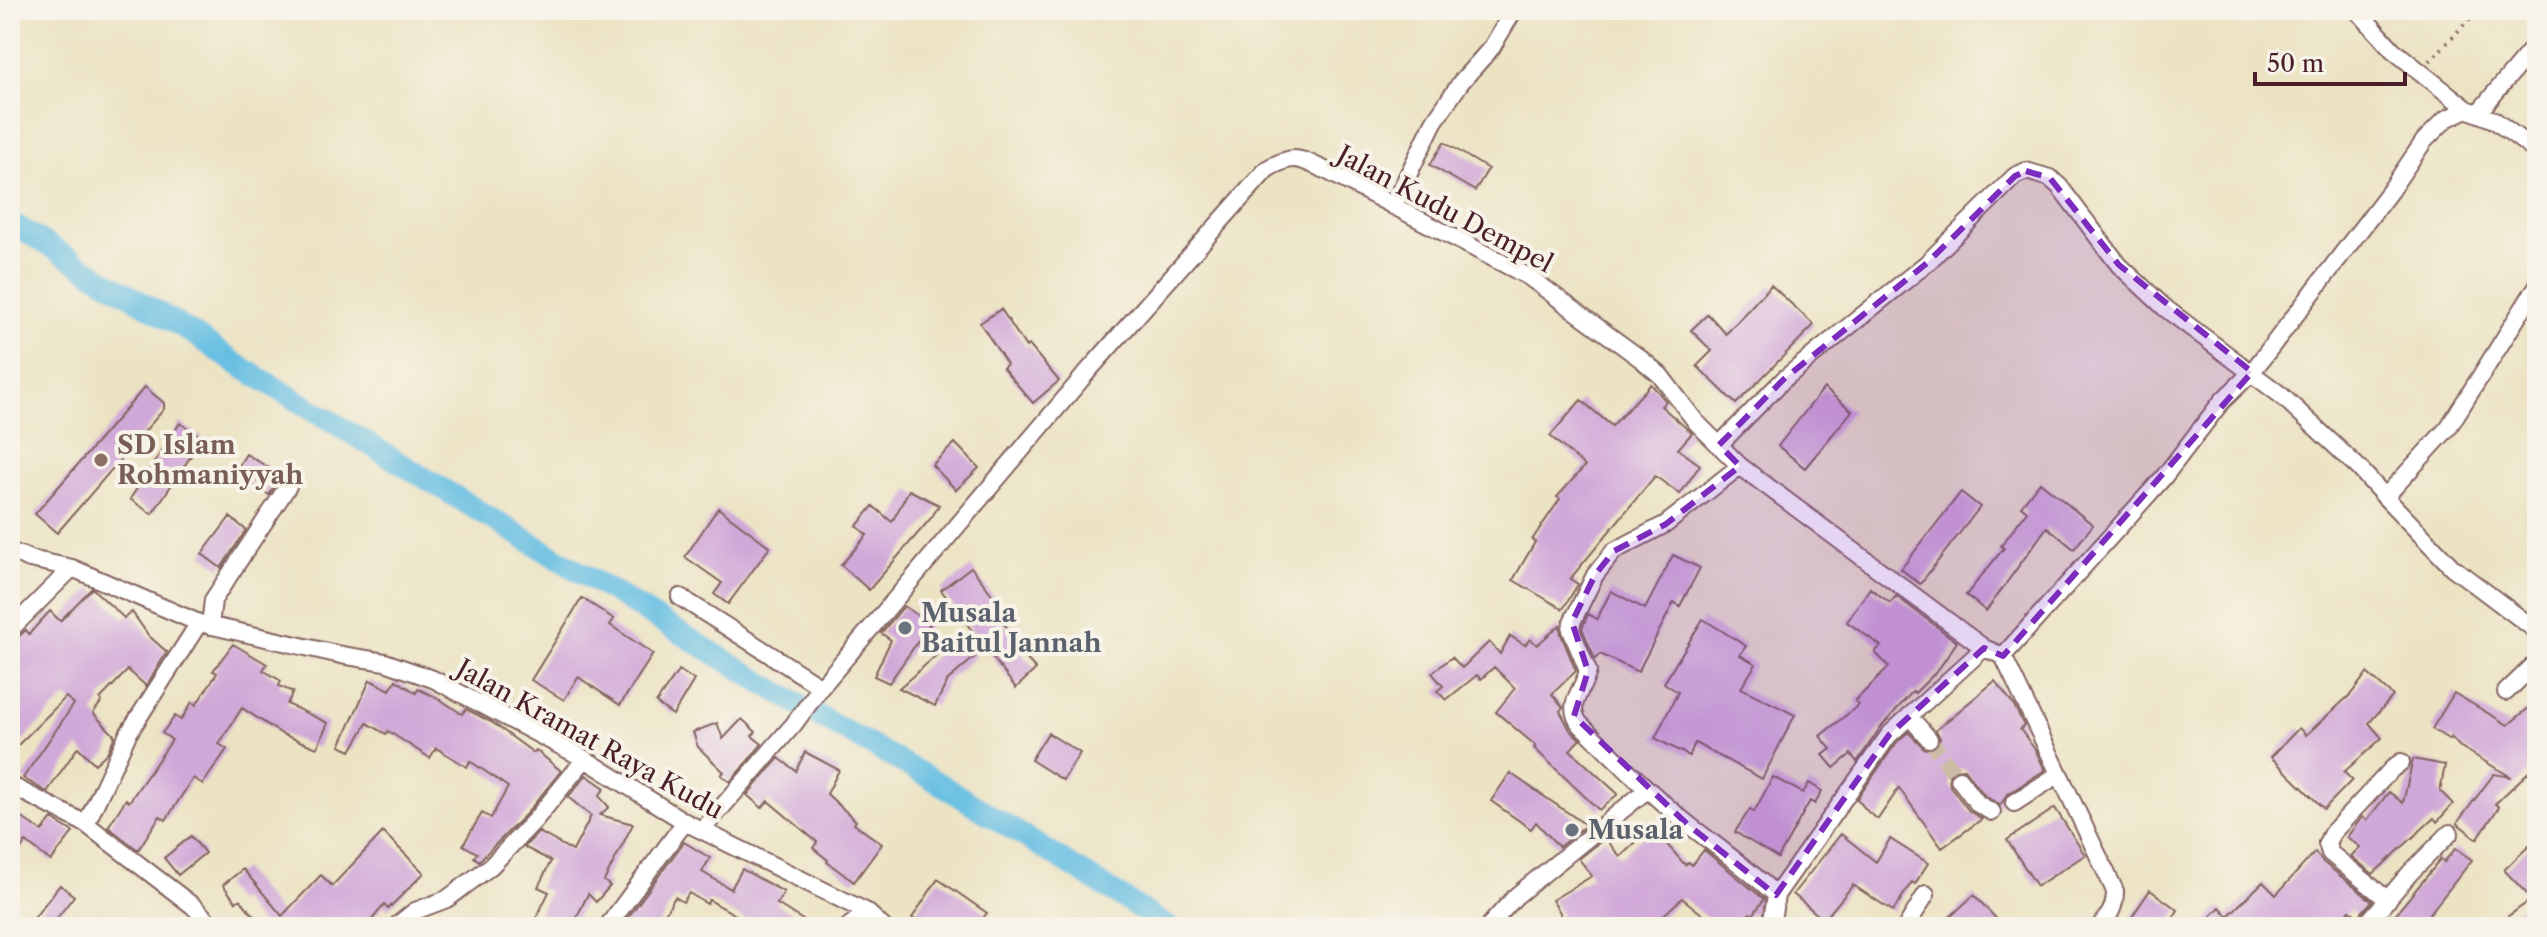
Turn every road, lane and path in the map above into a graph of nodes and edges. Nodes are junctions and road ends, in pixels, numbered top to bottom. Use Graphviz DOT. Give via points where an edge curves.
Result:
graph roads {
  1 [pos="1514,10"];
  2 [pos="2357,10"];
  3 [pos="2478,10"];
  4 [pos="2537,43"];
  5 [pos="2420,71"];
  6 [pos="2472,111"];
  7 [pos="2537,152"];
  8 [pos="1393,206"];
  9 [pos="2537,286"];
  10 [pos="2252,372"];
  11 [pos="1719,445"];
  12 [pos="1740,466"];
  13 [pos="288,486"];
  14 [pos="2385,497"];
  15 [pos="10,551"];
  16 [pos="72,568"];
  17 [pos="680,597"];
  18 [pos="205,624"];
  19 [pos="10,630"];
  20 [pos="2537,631"];
  21 [pos="1984,648"];
  22 [pos="2003,656"];
  23 [pos="2537,662"];
  24 [pos="2506,692"];
  25 [pos="817,693"];
  26 [pos="1909,716"];
  27 [pos="1929,739"];
  28 [pos="585,759"];
  29 [pos="2401,762"];
  30 [pos="2059,774"];
  31 [pos="1959,779"];
  32 [pos="10,785"];
  33 [pos="1647,790"];
  34 [pos="2014,803"];
  35 [pos="1992,812"];
  36 [pos="685,822"];
  37 [pos="86,824"];
  38 [pos="702,830"];
  39 [pos="2450,833"];
  40 [pos="1926,894"];
  41 [pos="1776,895"];
  42 [pos="2388,900"];
  43 [pos="867,912"];
  44 [pos="214,927"];
  45 [pos="395,927"];
  46 [pos="607,927"];
  47 [pos="848,927"];
  48 [pos="883,927"];
  49 [pos="1488,927"];
  50 [pos="1771,927"];
  51 [pos="1906,927"];
  52 [pos="2100,927"];
  53 [pos="2364,927"];
  1 -- 8 [label="street" via="1434,122"];
  2 -- 5 [label="street"];
  3 -- 5 [label="path"];
  4 -- 6 [label="street"];
  5 -- 6 [label="street"];
  6 -- 7 [label="street" via="2494,120"];
  6 -- 10 [label="street" via="2446,119 2424,141"];
  8 -- 11 [label="street, Jalan Kudu Dempel" via="1529,277 1641,359"];
  8 -- 25 [label="street, Jalan Kudu Dempel" via="1303,160 1288,157 1267,169 1089,370"];
  9 -- 14 [label="street" via="2448,428"];
  10 -- 11 [label="street" via="2165,308 2119,265 2050,178 2026,171 1927,263 1784,379"];
  10 -- 14 [label="street"];
  10 -- 22 [label="street"];
  11 -- 12 [label="street, Jalan Kudu Dempel"];
  12 -- 21 [label="street, Jalan Kudu Dempel"];
  12 -- 33 [label="street" via="1666,524 1614,551 1595,575 1572,622 1588,671 1575,699 1574,716"];
  13 -- 18 [label="street" via="213,600"];
  14 -- 20 [label="street" via="2452,567"];
  15 -- 16 [label="street, Jalan Kramat Raya Kudu"];
  16 -- 18 [label="street, Jalan Kramat Raya Kudu"];
  16 -- 19 [label="street"];
  17 -- 25 [label="street"];
  18 -- 28 [label="street, Jalan Kramat Raya Kudu" via="385,662 433,679"];
  18 -- 37 [label="street" via="128,734"];
  21 -- 22 [label="street, Jalan Kudu Dempel"];
  21 -- 26 [label="street"];
  22 -- 30 [label="street"];
  23 -- 24 [label="street"];
  25 -- 38 [label="street"];
  26 -- 27 [label="street"];
  26 -- 41 [label="street" via="1876,751"];
  28 -- 36 [label="street, Jalan Kramat Raya Kudu"];
  28 -- 45 [label="street" via="491,866 447,899 415,911"];
  29 -- 42 [label="street" via="2327,843 2330,853"];
  30 -- 34 [label="street"];
  30 -- 52 [label="street" via="2115,891 2115,903"];
  31 -- 35 [label="street" via="1978,804"];
  32 -- 37 [label="street"];
  33 -- 41 [label="street"];
  33 -- 49 [label="street" via="1516,896"];
  36 -- 38 [label="street, Jalan Kramat Raya Kudu"];
  36 -- 46 [label="street"];
  37 -- 44 [label="street"];
  38 -- 43 [label="street, Jalan Kramat Raya Kudu"];
  39 -- 42 [label="street"];
  40 -- 51 [label="street"];
  41 -- 50 [label="street"];
  42 -- 53 [label="street"];
  43 -- 47 [label="street"];
  43 -- 48 [label="street, Jalan Kramat Raya Kudu"];
}
